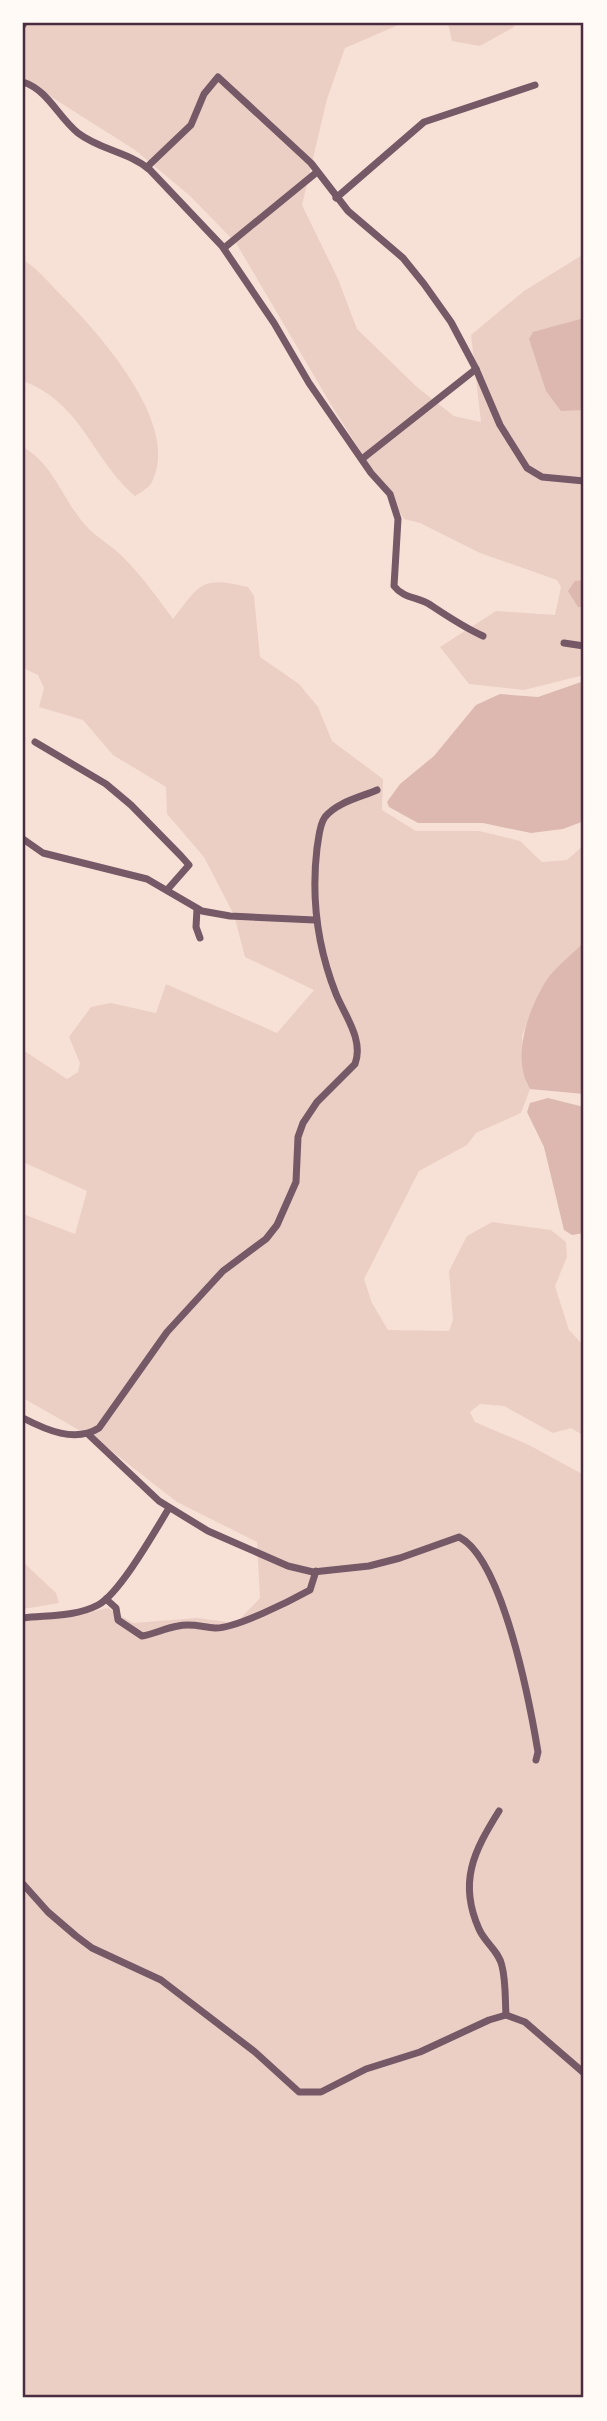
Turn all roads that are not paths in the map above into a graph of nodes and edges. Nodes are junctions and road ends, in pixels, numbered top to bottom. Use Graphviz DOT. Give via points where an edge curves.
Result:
graph roads {
  1 [pos="23,82"];
  2 [pos="535,85"];
  3 [pos="147,167"];
  4 [pos="317,172"];
  5 [pos="336,198"];
  6 [pos="224,248"];
  7 [pos="476,369"];
  8 [pos="362,459"];
  9 [pos="584,481"];
  10 [pos="483,636"];
  11 [pos="564,643"];
  12 [pos="584,646"];
  13 [pos="35,742"];
  14 [pos="377,790"];
  15 [pos="23,839"];
  16 [pos="166,890"];
  17 [pos="197,909"];
  18 [pos="315,920"];
  19 [pos="200,938"];
  20 [pos="23,1418"];
  21 [pos="89,1434"];
  22 [pos="169,1508"];
  23 [pos="316,1572"];
  24 [pos="106,1599"];
  25 [pos="23,1618"];
  26 [pos="536,1760"];
  27 [pos="499,1811"];
  28 [pos="23,1884"];
  29 [pos="506,2015"];
  30 [pos="584,2073"];
  1 -- 3 [label="street" via="41,92 81,135"];
  2 -- 5 [label="street" via="424,122"];
  3 -- 4 [label="street" via="191,125 204,94 218,77"];
  3 -- 6 [label="street"];
  4 -- 5 [label="street"];
  4 -- 6 [label="street"];
  5 -- 7 [label="street" via="403,258 451,322"];
  6 -- 8 [label="street"];
  7 -- 8 [label="street"];
  7 -- 9 [label="street" via="500,425 527,468 542,477"];
  8 -- 10 [label="street" via="397,509 394,586"];
  11 -- 12 [label="street"];
  13 -- 16 [label="street" via="106,784 181,856 188,865"];
  14 -- 18 [label="street" via="340,805 323,819 314,875"];
  15 -- 16 [label="street" via="43,853 146,879"];
  16 -- 17 [label="street"];
  17 -- 18 [label="street" via="230,916"];
  17 -- 19 [label="street"];
  18 -- 21 [label="street" via="334,989 358,1047 355,1064 303,1123 296,1182 277,1225 204,1290 167,1332 99,1428"];
  20 -- 21 [label="street" via="72,1436"];
  21 -- 22 [label="street"];
  22 -- 23 [label="street" via="252,1552"];
  22 -- 24 [label="street"];
  23 -- 24 [label="street" via="310,1590 289,1602 217,1628 177,1626 142,1636 118,1620 116,1608"];
  23 -- 26 [label="street" via="400,1559 459,1537 468,1541 488,1568 526,1679"];
  24 -- 25 [label="street" via="68,1614"];
  27 -- 29 [label="street" via="476,1850 469,1887 480,1931 503,1966"];
  28 -- 29 [label="street" via="76,1936 162,1980 299,2092 321,2092 366,2069 420,2052"];
  29 -- 30 [label="street" via="525,2022"];
}
